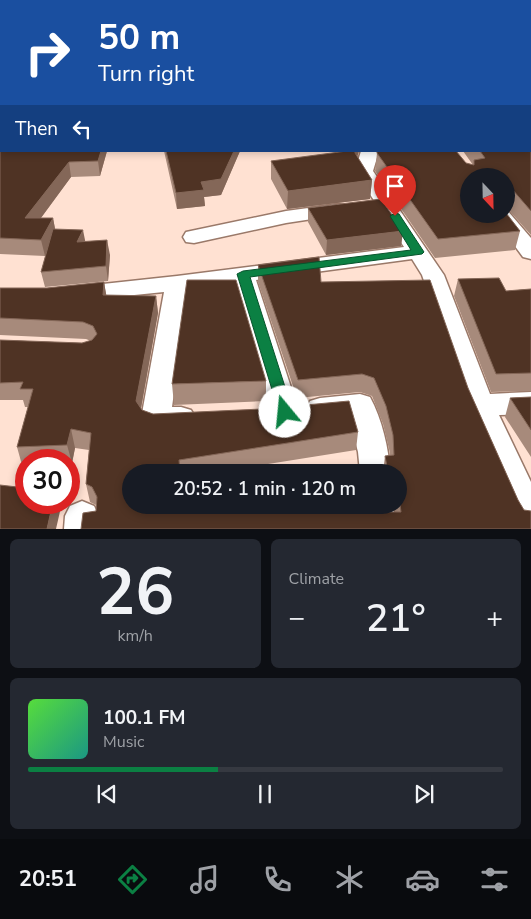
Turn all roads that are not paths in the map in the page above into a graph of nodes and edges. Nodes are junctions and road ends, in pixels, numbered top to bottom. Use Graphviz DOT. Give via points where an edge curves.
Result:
graph roads {
  1 [pos="370,152"];
  2 [pos="371,206"];
  3 [pos="508,223"];
  4 [pos="194,236"];
  5 [pos="418,252"];
  6 [pos="531,252"];
  7 [pos="243,274"];
  8 [pos="177,283"];
  9 [pos="51,296"];
  10 [pos="531,402"];
  11 [pos="480,405"];
  12 [pos="204,417"];
  13 [pos="374,464"];
  14 [pos="378,514"];
  15 [pos="531,517"];
  16 [pos="379,529"];
  1 -- 2 [label="street" via="364,170"];
  2 -- 4 [label="street" via="286,217"];
  2 -- 5 [label="street"];
  3 -- 6 [label="street"];
  5 -- 7 [label="street"];
  5 -- 11 [label="street" via="434,275"];
  7 -- 8 [label="street"];
  7 -- 13 [label="street" via="274,413 360,405"];
  8 -- 9 [label="street"];
  8 -- 12 [label="street" via="156,419"];
  10 -- 11 [label="street"];
  11 -- 15 [label="street"];
  14 -- 16 [label="street"];
}
